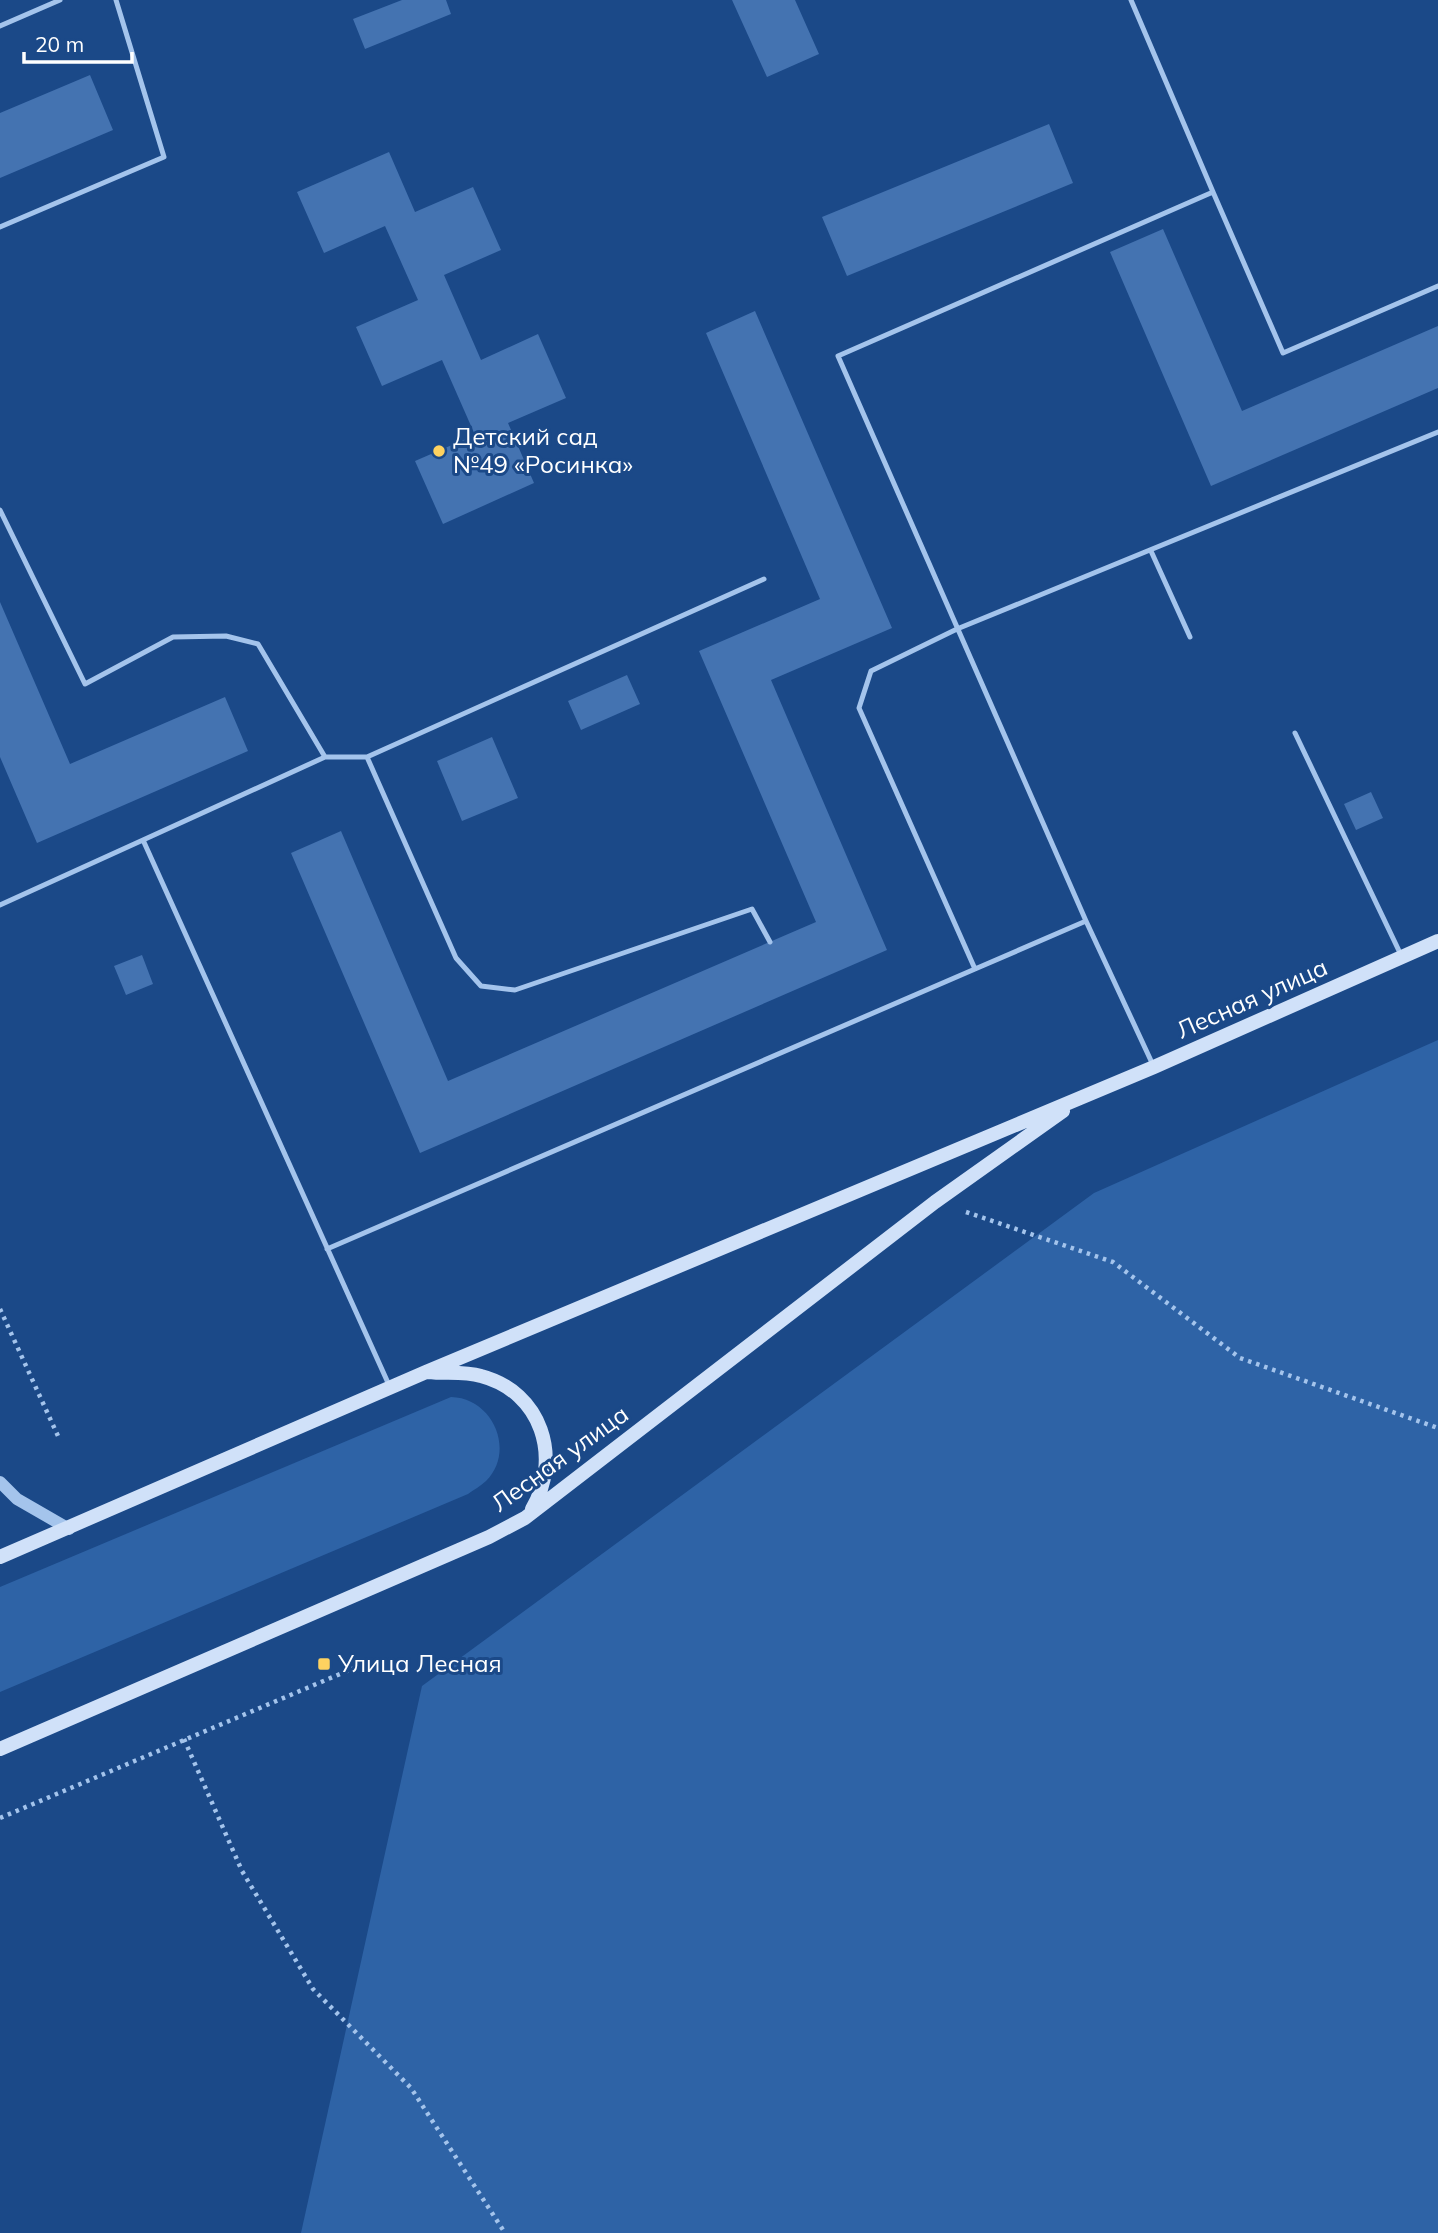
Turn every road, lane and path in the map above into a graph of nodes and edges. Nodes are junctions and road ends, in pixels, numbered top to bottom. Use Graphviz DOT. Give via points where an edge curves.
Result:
graph roads {
  1 [pos="60,0"];
  2 [pos="116,0"];
  3 [pos="1130,0"];
  4 [pos="0,26"];
  5 [pos="1213,192"];
  6 [pos="0,227"];
  7 [pos="1438,286"];
  8 [pos="1438,432"];
  9 [pos="0,510"];
  10 [pos="1151,551"];
  11 [pos="764,579"];
  12 [pos="957,629"];
  13 [pos="1190,637"];
  14 [pos="1295,733"];
  15 [pos="325,757"];
  16 [pos="367,757"];
  17 [pos="143,840"];
  18 [pos="0,905"];
  19 [pos="1086,921"];
  20 [pos="1438,941"];
  21 [pos="770,942"];
  22 [pos="1402,957"];
  23 [pos="975,968"];
  24 [pos="1154,1067"];
  25 [pos="1083,1096"];
  26 [pos="935,1202"];
  27 [pos="327,1249"];
  28 [pos="0,1309"];
  29 [pos="426,1372"];
  30 [pos="390,1388"];
  31 [pos="1438,1428"];
  32 [pos="58,1436"];
  33 [pos="0,1482"];
  34 [pos="525,1518"];
  35 [pos="69,1528"];
  36 [pos="0,1557"];
  37 [pos="366,1663"];
  38 [pos="184,1739"];
  39 [pos="0,1749"];
  40 [pos="0,1818"];
  41 [pos="505,2233"];
  1 -- 4 [label="lane"];
  2 -- 6 [label="lane" via="164,157"];
  3 -- 5 [label="lane"];
  5 -- 7 [label="lane" via="1283,353"];
  5 -- 12 [label="lane" via="838,356"];
  8 -- 10 [label="lane"];
  9 -- 15 [label="lane" via="85,684 173,637 226,636 258,644"];
  10 -- 12 [label="lane"];
  10 -- 13 [label="lane"];
  11 -- 16 [label="lane"];
  12 -- 19 [label="lane"];
  12 -- 23 [label="lane" via="871,671 859,708"];
  14 -- 22 [label="lane"];
  15 -- 16 [label="lane"];
  15 -- 17 [label="lane"];
  16 -- 21 [label="lane" via="456,958 481,986 515,990 752,909"];
  17 -- 18 [label="lane"];
  17 -- 27 [label="lane"];
  19 -- 23 [label="lane"];
  19 -- 24 [label="lane"];
  20 -- 22 [label="main road, Лесная улица"];
  22 -- 24 [label="main road, Лесная улица"];
  23 -- 27 [label="lane"];
  24 -- 25 [label="main road, Лесная улица"];
  25 -- 26 [label="main road, Лесная улица"];
  25 -- 29 [label="main road, Лесная улица"];
  26 -- 31 [label="path" via="1113,1262 1240,1358"];
  26 -- 34 [label="main road, Лесная улица"];
  27 -- 30 [label="lane"];
  28 -- 32 [label="path"];
  29 -- 30 [label="main road, Лесная улица"];
  29 -- 34 [label="main road" via="480,1375 496,1381 534,1414 542,1430 547,1463 540,1496"];
  30 -- 35 [label="main road, Лесная улица"];
  33 -- 35 [label="street" via="16,1499"];
  34 -- 39 [label="main road, Лесная улица"];
  35 -- 36 [label="main road, Лесная улица"];
  37 -- 38 [label="path"];
  38 -- 40 [label="path"];
  38 -- 41 [label="path" via="242,1871 313,1989 411,2088"];
}
